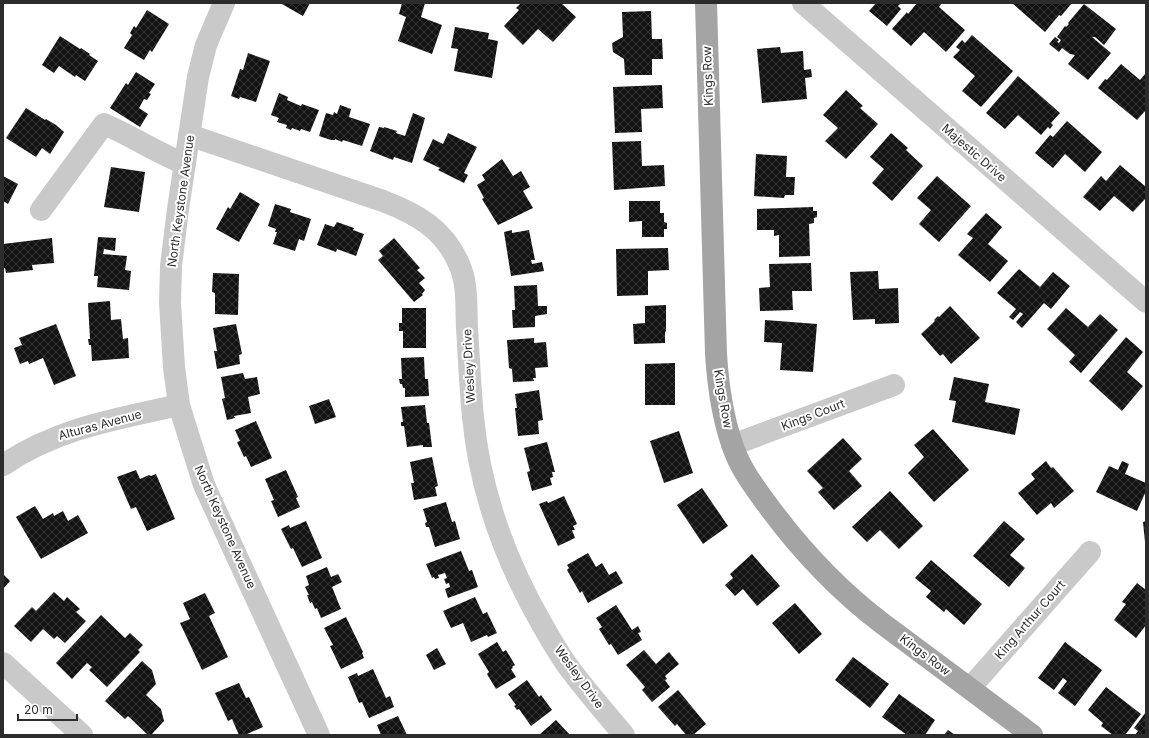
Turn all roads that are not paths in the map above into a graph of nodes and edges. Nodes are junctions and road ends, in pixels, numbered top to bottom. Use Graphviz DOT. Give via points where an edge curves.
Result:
graph roads {
  1 [pos="224,3"];
  2 [pos="706,3"];
  3 [pos="803,3"];
  4 [pos="190,136"];
  5 [pos="184,164"];
  6 [pos="41,210"];
  7 [pos="1146,302"];
  8 [pos="894,385"];
  9 [pos="179,405"];
  10 [pos="732,445"];
  11 [pos="3,465"];
  12 [pos="1090,552"];
  13 [pos="3,663"];
  14 [pos="970,688"];
  15 [pos="82,735"];
  16 [pos="319,735"];
  17 [pos="624,735"];
  18 [pos="1032,735"];
  1 -- 4 [label="street, North Keystone Avenue" via="206,45 198,77"];
  2 -- 10 [label="main road, Kings Row" via="716,354 722,411"];
  3 -- 7 [label="street, Majestic Drive"];
  4 -- 5 [label="street, North Keystone Avenue"];
  4 -- 17 [label="street, Wesley Drive" via="383,200 423,219 449,245 460,265 466,291 474,433 494,520 529,601 551,639 572,672"];
  5 -- 6 [label="street" via="104,124"];
  5 -- 9 [label="street, North Keystone Avenue" via="171,266 170,303"];
  8 -- 10 [label="street, Kings Court"];
  9 -- 11 [label="street, Alturas Avenue" via="91,425 54,437"];
  9 -- 16 [label="street, North Keystone Avenue" via="204,484"];
  10 -- 14 [label="main road, Kings Row" via="756,490 808,556 835,584 863,609"];
  12 -- 14 [label="street, King Arthur Court"];
  13 -- 15 [label="street"];
  14 -- 18 [label="main road, Kings Row"];
}
